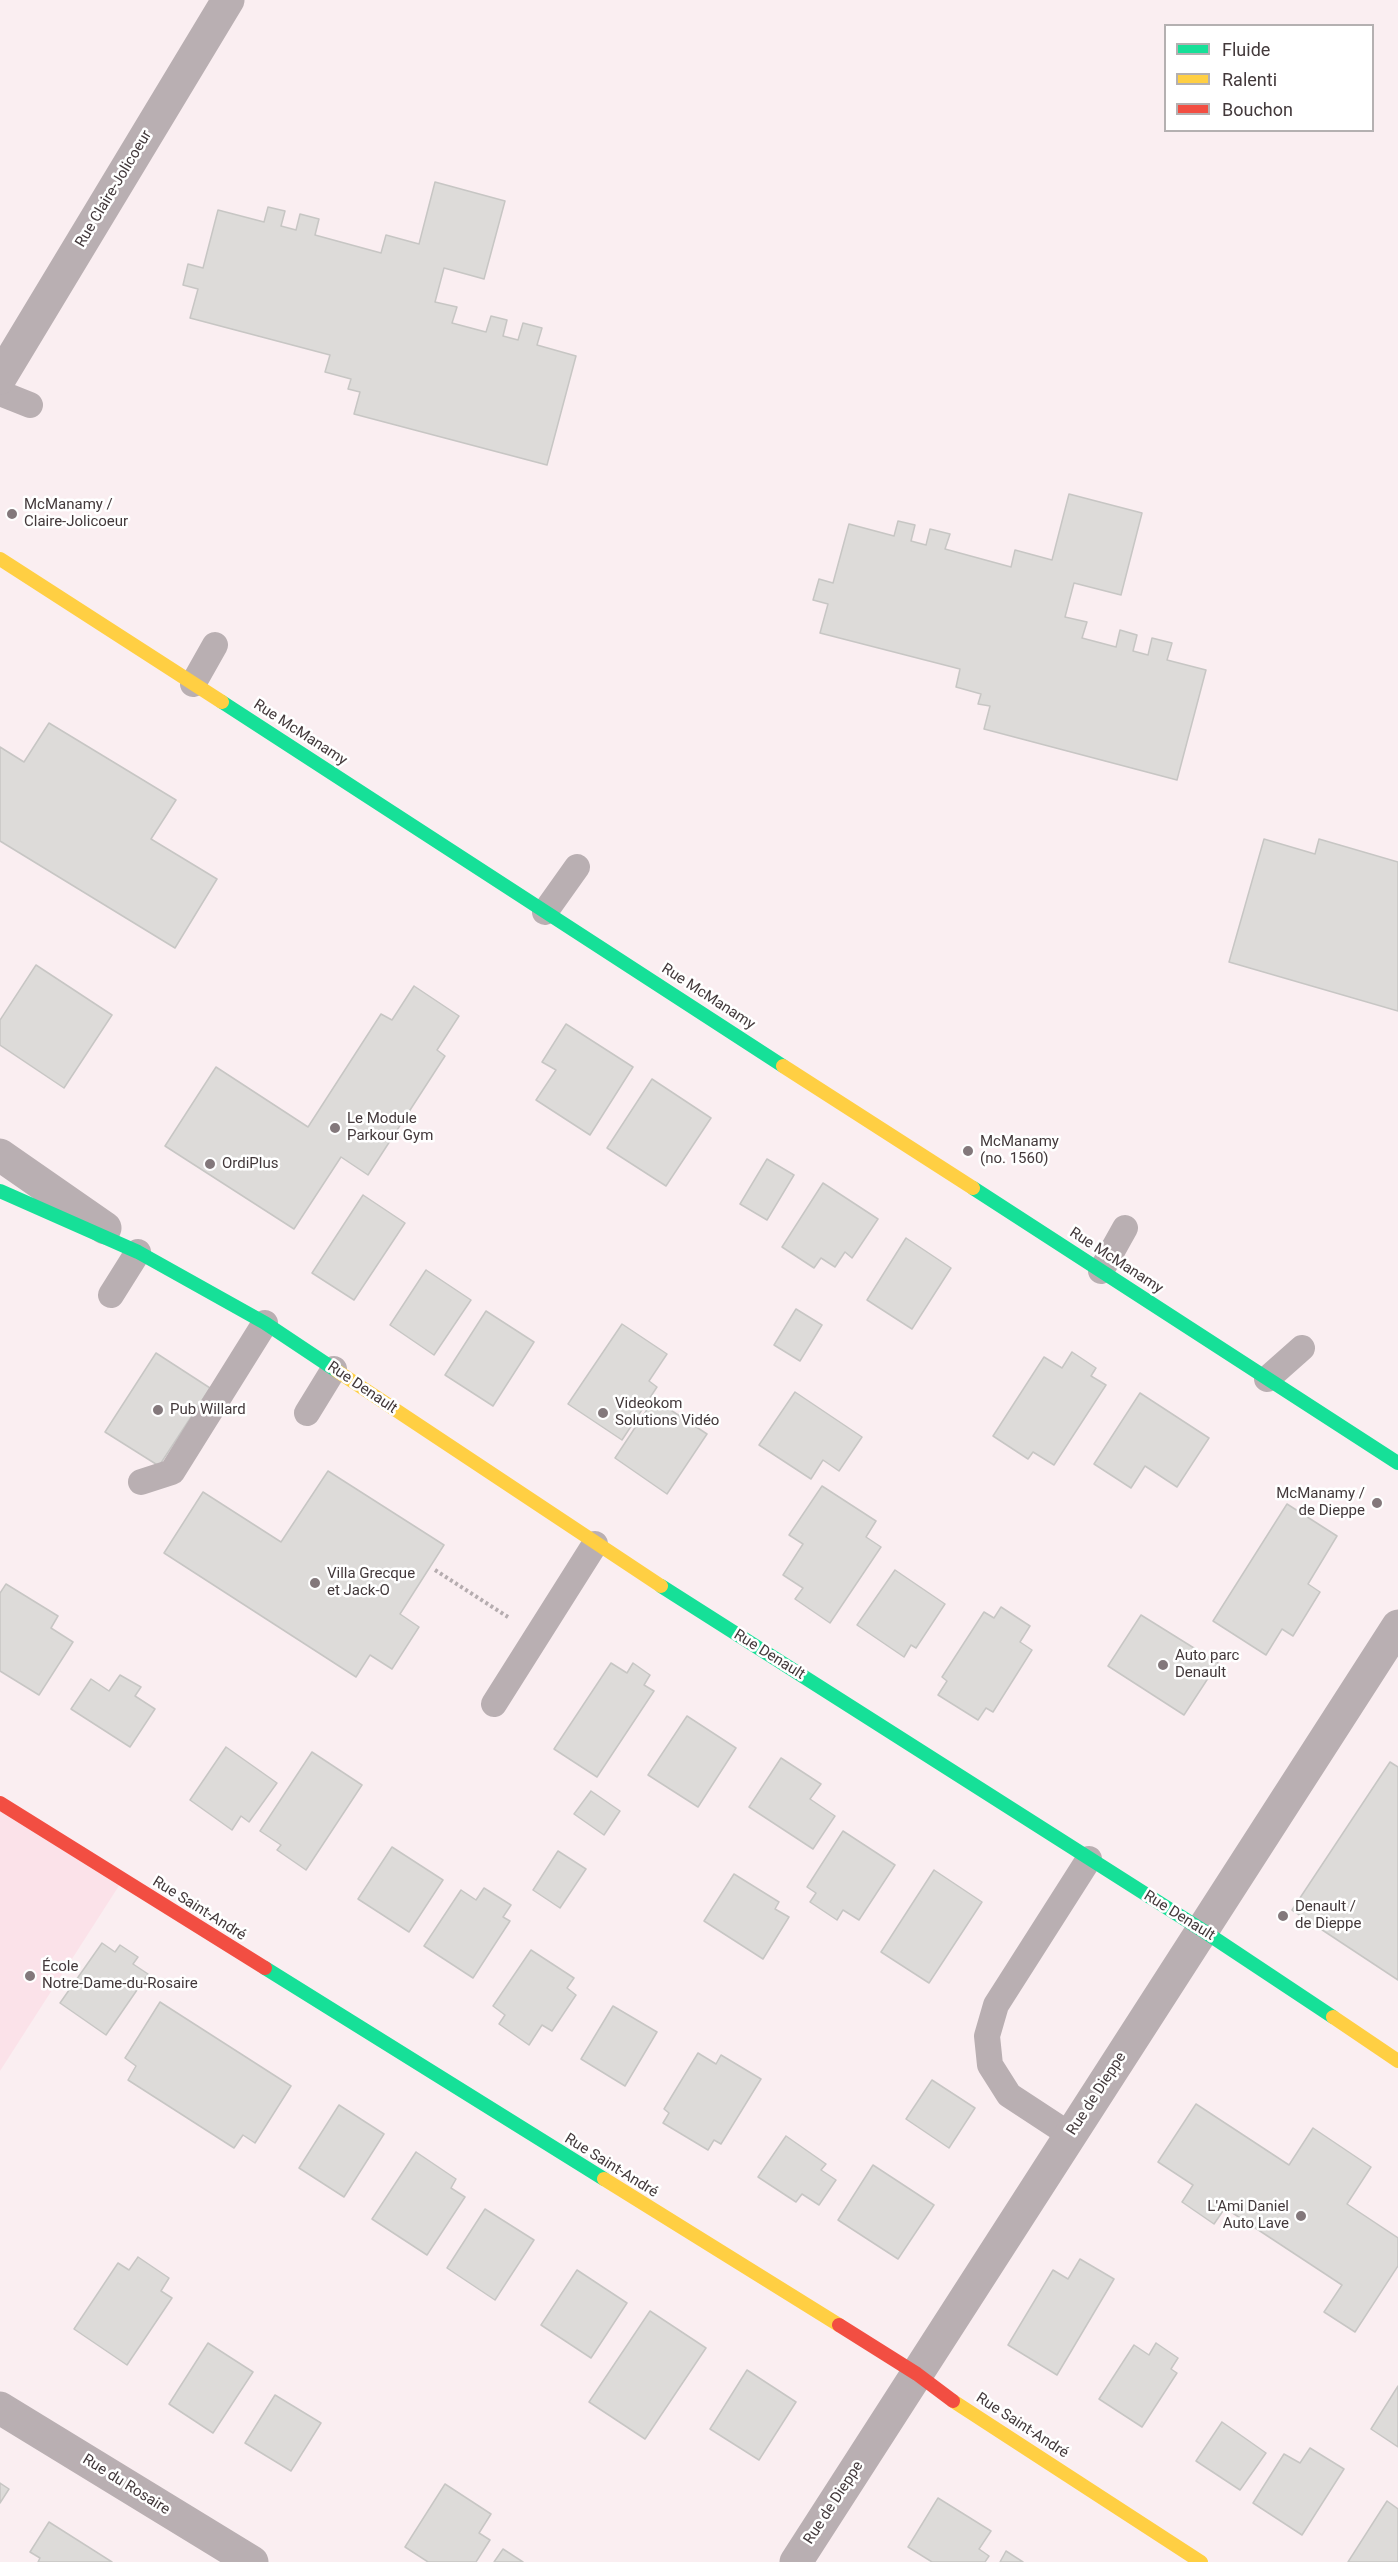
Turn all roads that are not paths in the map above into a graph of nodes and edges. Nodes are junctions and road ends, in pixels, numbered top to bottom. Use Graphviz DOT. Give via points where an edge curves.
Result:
graph roads {
  1 [pos="228,0"];
  2 [pos="0,378"];
  3 [pos="0,393"];
  4 [pos="30,405"];
  5 [pos="0,559"];
  6 [pos="215,645"];
  7 [pos="193,684"];
  8 [pos="577,867"];
  9 [pos="545,912"];
  10 [pos="0,1155"];
  11 [pos="0,1191"];
  12 [pos="1125,1228"];
  13 [pos="138,1252"];
  14 [pos="1101,1271"];
  15 [pos="111,1295"];
  16 [pos="265,1323"];
  17 [pos="1302,1348"];
  18 [pos="334,1369"];
  19 [pos="1267,1378"];
  20 [pos="307,1413"];
  21 [pos="1398,1463"];
  22 [pos="141,1482"];
  23 [pos="595,1544"];
  24 [pos="1398,1626"];
  25 [pos="494,1704"];
  26 [pos="0,1803"];
  27 [pos="1089,1859"];
  28 [pos="1202,1930"];
  29 [pos="1398,2061"];
  30 [pos="1070,2135"];
  31 [pos="917,2374"];
  32 [pos="0,2408"];
  33 [pos="252,2562"];
  34 [pos="796,2562"];
  35 [pos="1201,2562"];
  1 -- 2 [label="street, Rue Claire-Jolicoeur"];
  3 -- 4 [label="lane"];
  5 -- 7 [label="street, Rue McManamy"];
  6 -- 7 [label="lane"];
  7 -- 9 [label="street, Rue McManamy"];
  8 -- 9 [label="lane"];
  9 -- 14 [label="street, Rue McManamy"];
  10 -- 13 [label="street, Rue Denault"];
  11 -- 13 [label="street, Rue Denault"];
  12 -- 14 [label="lane"];
  13 -- 15 [label="lane"];
  13 -- 16 [label="street, Rue Denault"];
  14 -- 19 [label="street, Rue McManamy"];
  16 -- 18 [label="street, Rue Denault"];
  16 -- 22 [label="lane" via="172,1472"];
  17 -- 19 [label="lane"];
  18 -- 20 [label="lane"];
  18 -- 23 [label="street, Rue Denault"];
  19 -- 21 [label="street, Rue McManamy"];
  23 -- 25 [label="lane"];
  23 -- 27 [label="street, Rue Denault"];
  24 -- 28 [label="street, Rue de Dieppe"];
  26 -- 31 [label="street, Rue Saint-André"];
  27 -- 28 [label="street, Rue Denault"];
  27 -- 30 [label="lane" via="996,2006 987,2036 990,2065 1009,2095"];
  28 -- 29 [label="street, Rue Denault"];
  28 -- 30 [label="street, Rue de Dieppe"];
  30 -- 31 [label="street, Rue de Dieppe"];
  31 -- 34 [label="street, Rue de Dieppe"];
  31 -- 35 [label="street, Rue Saint-André" via="958,2405"];
  32 -- 33 [label="street, Rue du Rosaire"];
}
